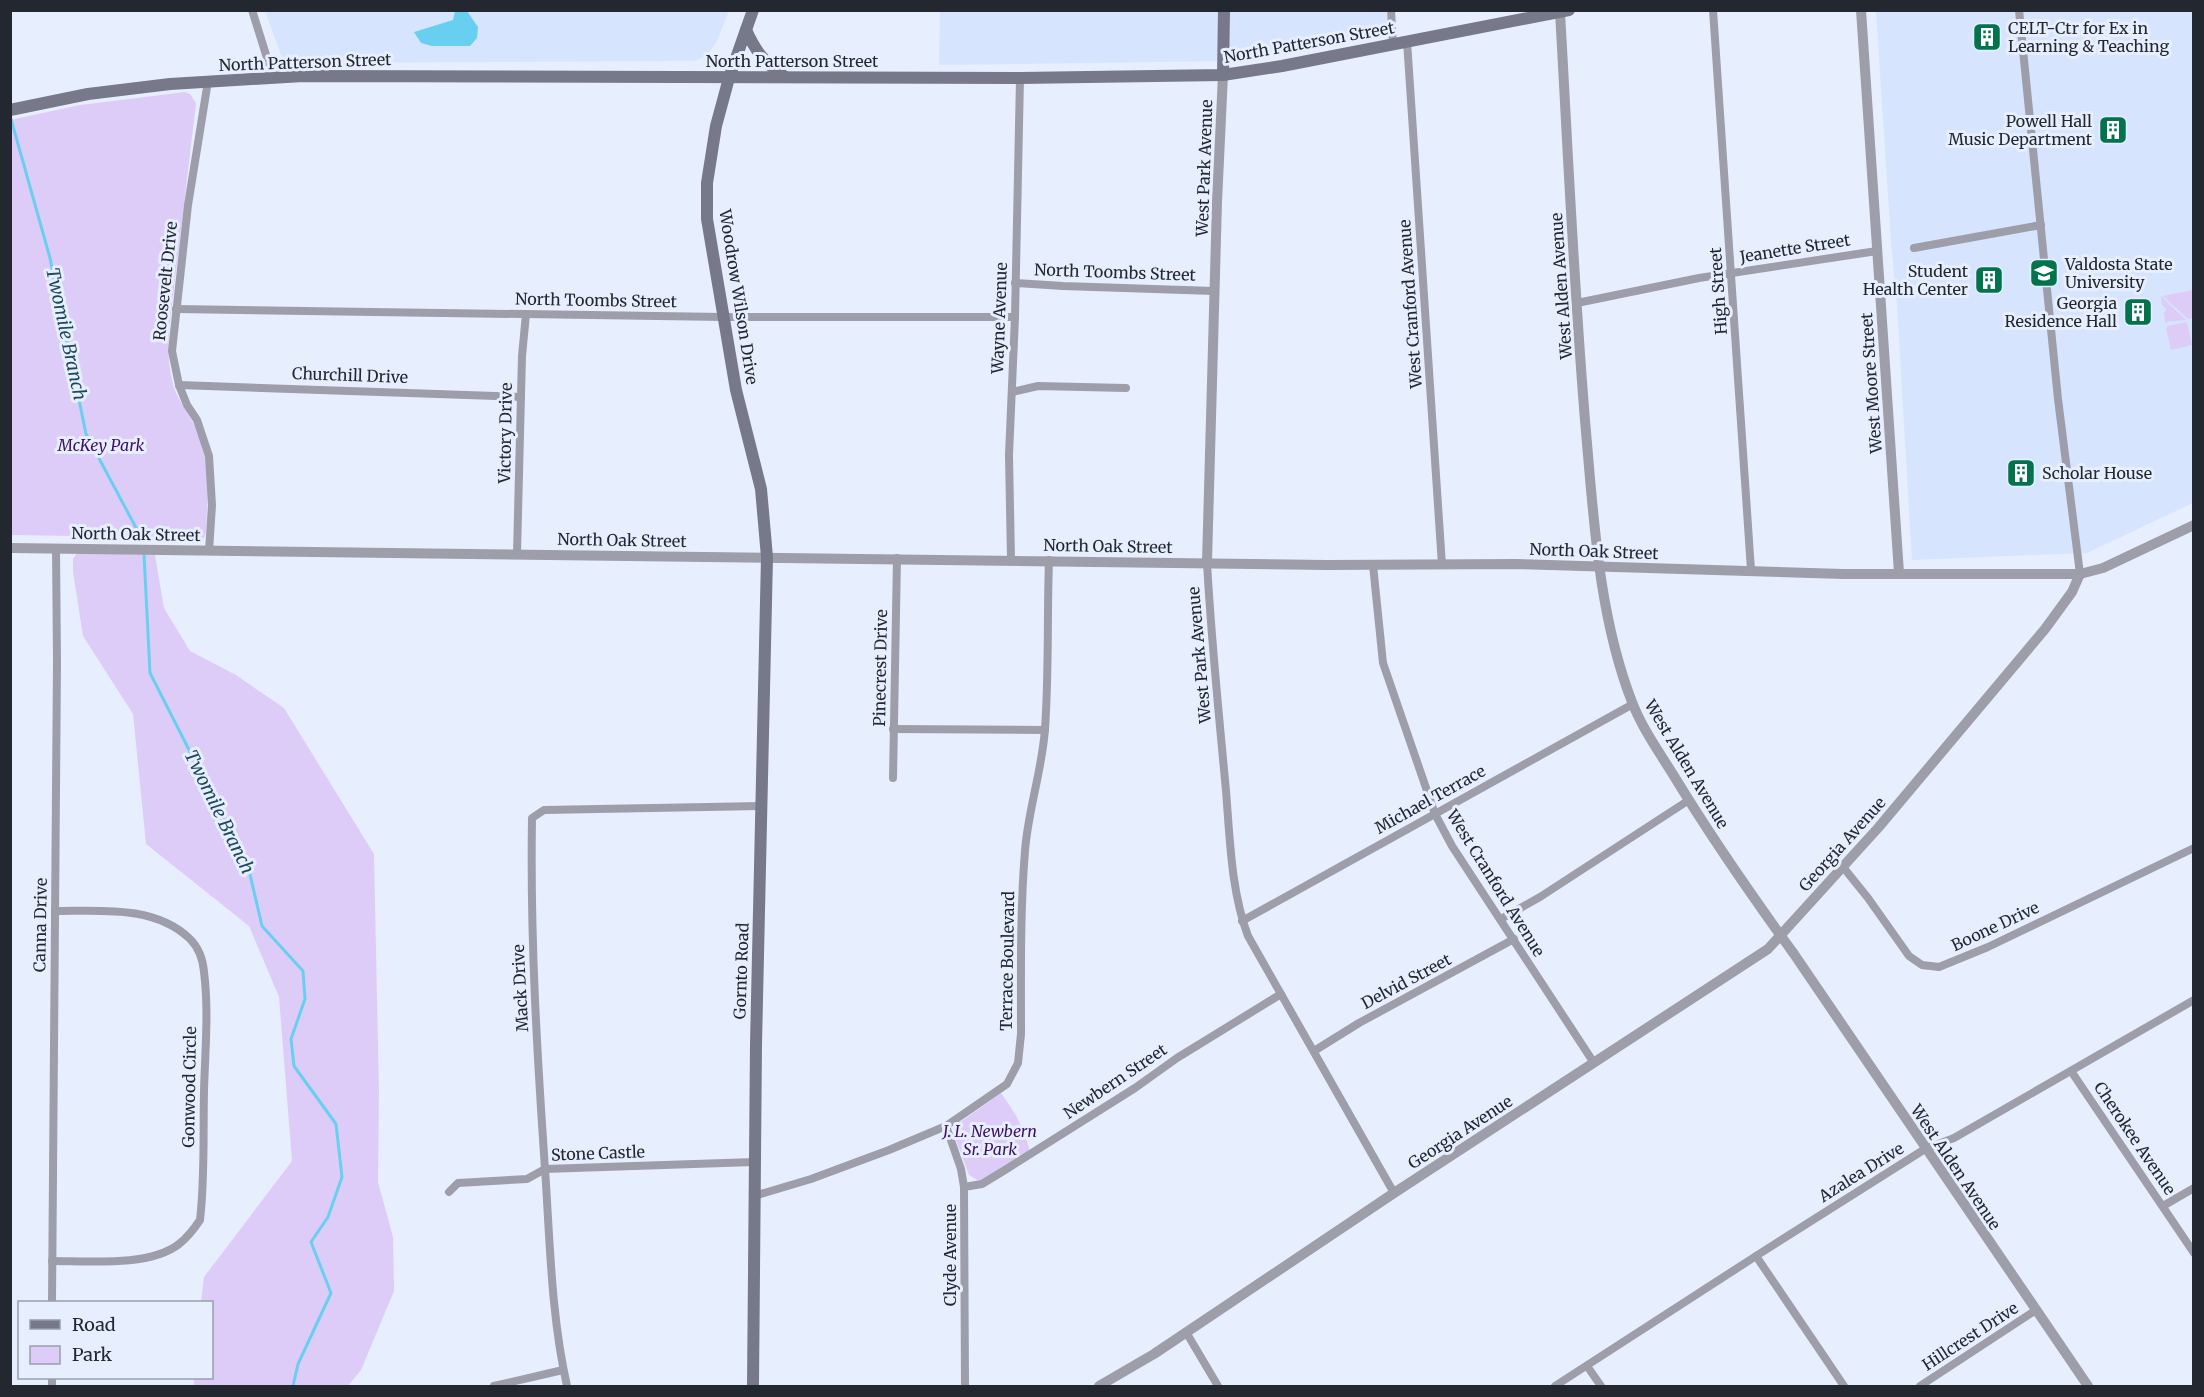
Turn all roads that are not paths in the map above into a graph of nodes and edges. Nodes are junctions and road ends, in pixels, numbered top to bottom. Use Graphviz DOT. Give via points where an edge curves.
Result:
graph roads {
  1 [pos="252,10"];
  2 [pos="753,10"];
  3 [pos="1224,10"];
  4 [pos="1391,10"];
  5 [pos="1713,10"];
  6 [pos="1861,10"];
  7 [pos="2019,10"];
  8 [pos="1563,11"];
  9 [pos="746,30"];
  10 [pos="1407,41"];
  11 [pos="1394,44"];
  12 [pos="1223,75"];
  13 [pos="273,77"];
  14 [pos="729,78"];
  15 [pos="786,78"];
  16 [pos="1020,78"];
  17 [pos="208,81"];
  18 [pos="10,110"];
  19 [pos="2041,225"];
  20 [pos="1914,248"];
  21 [pos="1877,251"];
  22 [pos="1731,273"];
  23 [pos="1015,283"];
  24 [pos="1214,291"];
  25 [pos="1577,303"];
  26 [pos="176,309"];
  27 [pos="526,314"];
  28 [pos="723,317"];
  29 [pos="1015,317"];
  30 [pos="179,385"];
  31 [pos="1126,388"];
  32 [pos="1012,392"];
  33 [pos="521,397"];
  34 [pos="2193,525"];
  35 [pos="10,548"];
  36 [pos="56,548"];
  37 [pos="209,550"];
  38 [pos="517,553"];
  39 [pos="766,557"];
  40 [pos="897,558"];
  41 [pos="1011,559"];
  42 [pos="1049,560"];
  43 [pos="1207,562"];
  44 [pos="1372,565"];
  45 [pos="1442,565"];
  46 [pos="1599,565"];
  47 [pos="1751,570"];
  48 [pos="1899,573"];
  49 [pos="2080,574"];
  50 [pos="1633,704"];
  51 [pos="893,729"];
  52 [pos="1045,729"];
  53 [pos="893,778"];
  54 [pos="1689,801"];
  55 [pos="761,806"];
  56 [pos="1435,814"];
  57 [pos="2193,848"];
  58 [pos="1843,867"];
  59 [pos="55,912"];
  60 [pos="1501,919"];
  61 [pos="1242,921"];
  62 [pos="1780,936"];
  63 [pos="1514,939"];
  64 [pos="1281,994"];
  65 [pos="2193,1000"];
  66 [pos="1314,1051"];
  67 [pos="1594,1063"];
  68 [pos="2071,1071"];
  69 [pos="946,1126"];
  70 [pos="1925,1149"];
  71 [pos="754,1162"];
  72 [pos="545,1169"];
  73 [pos="964,1187"];
  74 [pos="2193,1188"];
  75 [pos="449,1192"];
  76 [pos="1394,1193"];
  77 [pos="754,1196"];
  78 [pos="2163,1206"];
  79 [pos="2193,1253"];
  80 [pos="1756,1256"];
  81 [pos="52,1261"];
  82 [pos="52,1301"];
  83 [pos="2036,1310"];
  84 [pos="1186,1332"];
  85 [pos="1587,1366"];
  86 [pos="563,1370"];
  87 [pos="494,1386"];
  88 [pos="567,1386"];
  89 [pos="753,1386"];
  90 [pos="965,1386"];
  91 [pos="1099,1386"];
  92 [pos="1218,1386"];
  93 [pos="1555,1386"];
  94 [pos="1600,1386"];
  95 [pos="1844,1386"];
  96 [pos="1920,1386"];
  97 [pos="2088,1386"];
  1 -- 13 [label="street"];
  2 -- 9 [label="main road, Woodrow Wilson Drive"];
  3 -- 12 [label="main road"];
  4 -- 11 [label="street"];
  5 -- 22 [label="street, High Street"];
  6 -- 21 [label="street, West Moore Street"];
  7 -- 19 [label="street"];
  8 -- 10 [label="main road, North Patterson Street"];
  8 -- 25 [label="street, West Alden Avenue"];
  9 -- 14 [label="main road, Woodrow Wilson Drive"];
  9 -- 15 [label="main road" via="756,52"];
  10 -- 11 [label="main road, North Patterson Street"];
  10 -- 45 [label="street, West Cranford Avenue"];
  11 -- 12 [label="main road, North Patterson Street"];
  12 -- 16 [label="main road, North Patterson Street"];
  12 -- 24 [label="street, West Park Avenue"];
  13 -- 14 [label="main road, North Patterson Street"];
  13 -- 17 [label="main road, North Patterson Street"];
  14 -- 15 [label="main road, North Patterson Street"];
  14 -- 28 [label="main road, Woodrow Wilson Drive" via="707,183 707,219"];
  15 -- 16 [label="main road, North Patterson Street"];
  16 -- 23 [label="street, Wayne Avenue"];
  17 -- 18 [label="main road, North Patterson Street" via="88,94"];
  17 -- 26 [label="street, Roosevelt Drive"];
  19 -- 20 [label="street"];
  19 -- 49 [label="street"];
  21 -- 22 [label="street, Jeanette Street"];
  21 -- 48 [label="street, West Moore Street"];
  22 -- 25 [label="street, Jeanette Street"];
  22 -- 47 [label="street, High Street"];
  23 -- 24 [label="street, North Toombs Street"];
  23 -- 29 [label="street, Wayne Avenue"];
  24 -- 43 [label="street, West Park Avenue"];
  25 -- 46 [label="street, West Alden Avenue"];
  26 -- 27 [label="street, North Toombs Street"];
  26 -- 30 [label="street, Roosevelt Drive" via="172,351"];
  27 -- 28 [label="street, North Toombs Street"];
  27 -- 33 [label="street, Victory Drive"];
  28 -- 29 [label="street, North Toombs Street"];
  28 -- 39 [label="main road, Woodrow Wilson Drive" via="736,390 761,489"];
  29 -- 32 [label="street, Wayne Avenue"];
  30 -- 33 [label="street, Churchill Drive"];
  30 -- 37 [label="street, Roosevelt Drive" via="209,456"];
  31 -- 32 [label="street" via="1038,386"];
  32 -- 41 [label="street, Wayne Avenue"];
  33 -- 38 [label="street, Victory Drive"];
  34 -- 49 [label="street, North Oak Street" via="2103,568"];
  35 -- 36 [label="street, North Oak Street"];
  36 -- 37 [label="street, North Oak Street"];
  36 -- 59 [label="street, Canna Drive"];
  37 -- 38 [label="street, North Oak Street"];
  38 -- 39 [label="street, North Oak Street"];
  39 -- 40 [label="street, North Oak Street"];
  39 -- 55 [label="main road, Gornto Road"];
  40 -- 41 [label="street, North Oak Street"];
  40 -- 51 [label="street, Pinecrest Drive"];
  41 -- 42 [label="street, North Oak Street"];
  42 -- 43 [label="street, North Oak Street"];
  42 -- 52 [label="street, Terrace Boulevard"];
  43 -- 44 [label="street, North Oak Street"];
  43 -- 61 [label="street, West Park Avenue" via="1227,805"];
  44 -- 45 [label="street, North Oak Street"];
  44 -- 56 [label="street, West Cranford Avenue" via="1383,663"];
  45 -- 46 [label="street, North Oak Street"];
  46 -- 47 [label="street, North Oak Street"];
  46 -- 50 [label="street, West Alden Avenue" via="1622,674"];
  47 -- 48 [label="street, North Oak Street"];
  48 -- 49 [label="street, North Oak Street"];
  49 -- 58 [label="street, Georgia Avenue" via="2045,629"];
  50 -- 54 [label="street, West Alden Avenue"];
  50 -- 56 [label="street, Michael Terrace"];
  51 -- 52 [label="street"];
  51 -- 53 [label="street, Pinecrest Drive"];
  52 -- 69 [label="street, Terrace Boulevard" via="1025,851 1018,1063 1007,1084"];
  54 -- 60 [label="street"];
  54 -- 62 [label="street, West Alden Avenue"];
  55 -- 71 [label="main road, Gornto Road"];
  55 -- 72 [label="street, Mack Drive" via="544,810 532,818 531,906"];
  56 -- 60 [label="street, West Cranford Avenue"];
  56 -- 61 [label="street, Michael Terrace"];
  57 -- 58 [label="street, Boone Drive" via="1988,947 1932,968 1909,956"];
  58 -- 62 [label="street, Georgia Avenue"];
  59 -- 81 [label="street, Canna Drive"];
  59 -- 81 [label="street, Gonwood Circle" via="141,915 180,931 198,949 201,959 206,1029 200,1220 177,1246 148,1257"];
  60 -- 63 [label="street, West Cranford Avenue"];
  61 -- 64 [label="street, West Park Avenue"];
  62 -- 67 [label="street, Georgia Avenue" via="1768,949"];
  62 -- 70 [label="street, West Alden Avenue"];
  63 -- 66 [label="street, Delvid Street"];
  63 -- 67 [label="street, West Cranford Avenue"];
  64 -- 66 [label="street, West Park Avenue"];
  64 -- 73 [label="street, Newbern Street" via="1005,1170 982,1184"];
  65 -- 68 [label="street, Azalea Drive"];
  66 -- 76 [label="street, West Park Avenue"];
  67 -- 76 [label="street, Georgia Avenue"];
  68 -- 70 [label="street, Azalea Drive" via="1954,1138"];
  68 -- 78 [label="street, Cherokee Avenue"];
  69 -- 73 [label="street, Clyde Avenue"];
  69 -- 77 [label="street, Terrace Boulevard" via="811,1179"];
  70 -- 80 [label="street, Azalea Drive"];
  70 -- 83 [label="street, West Alden Avenue"];
  71 -- 72 [label="street, Stone Castle"];
  71 -- 77 [label="main road, Gornto Road"];
  72 -- 75 [label="street, Stone Castle" via="527,1179 458,1183"];
  72 -- 86 [label="street, Mack Drive" via="553,1294"];
  73 -- 90 [label="street, Clyde Avenue"];
  74 -- 78 [label="street"];
  76 -- 84 [label="street, Georgia Avenue"];
  77 -- 89 [label="main road, Gornto Road"];
  78 -- 79 [label="street, Cherokee Avenue"];
  80 -- 85 [label="street, Azalea Drive"];
  80 -- 95 [label="street"];
  81 -- 82 [label="street, Canna Drive"];
  83 -- 96 [label="street, Hillcrest Drive"];
  83 -- 97 [label="street, West Alden Avenue"];
  84 -- 91 [label="street, Georgia Avenue"];
  84 -- 92 [label="street"];
  85 -- 93 [label="street, Azalea Drive"];
  85 -- 94 [label="street"];
  86 -- 87 [label="street"];
  86 -- 88 [label="street, Mack Drive"];
}
